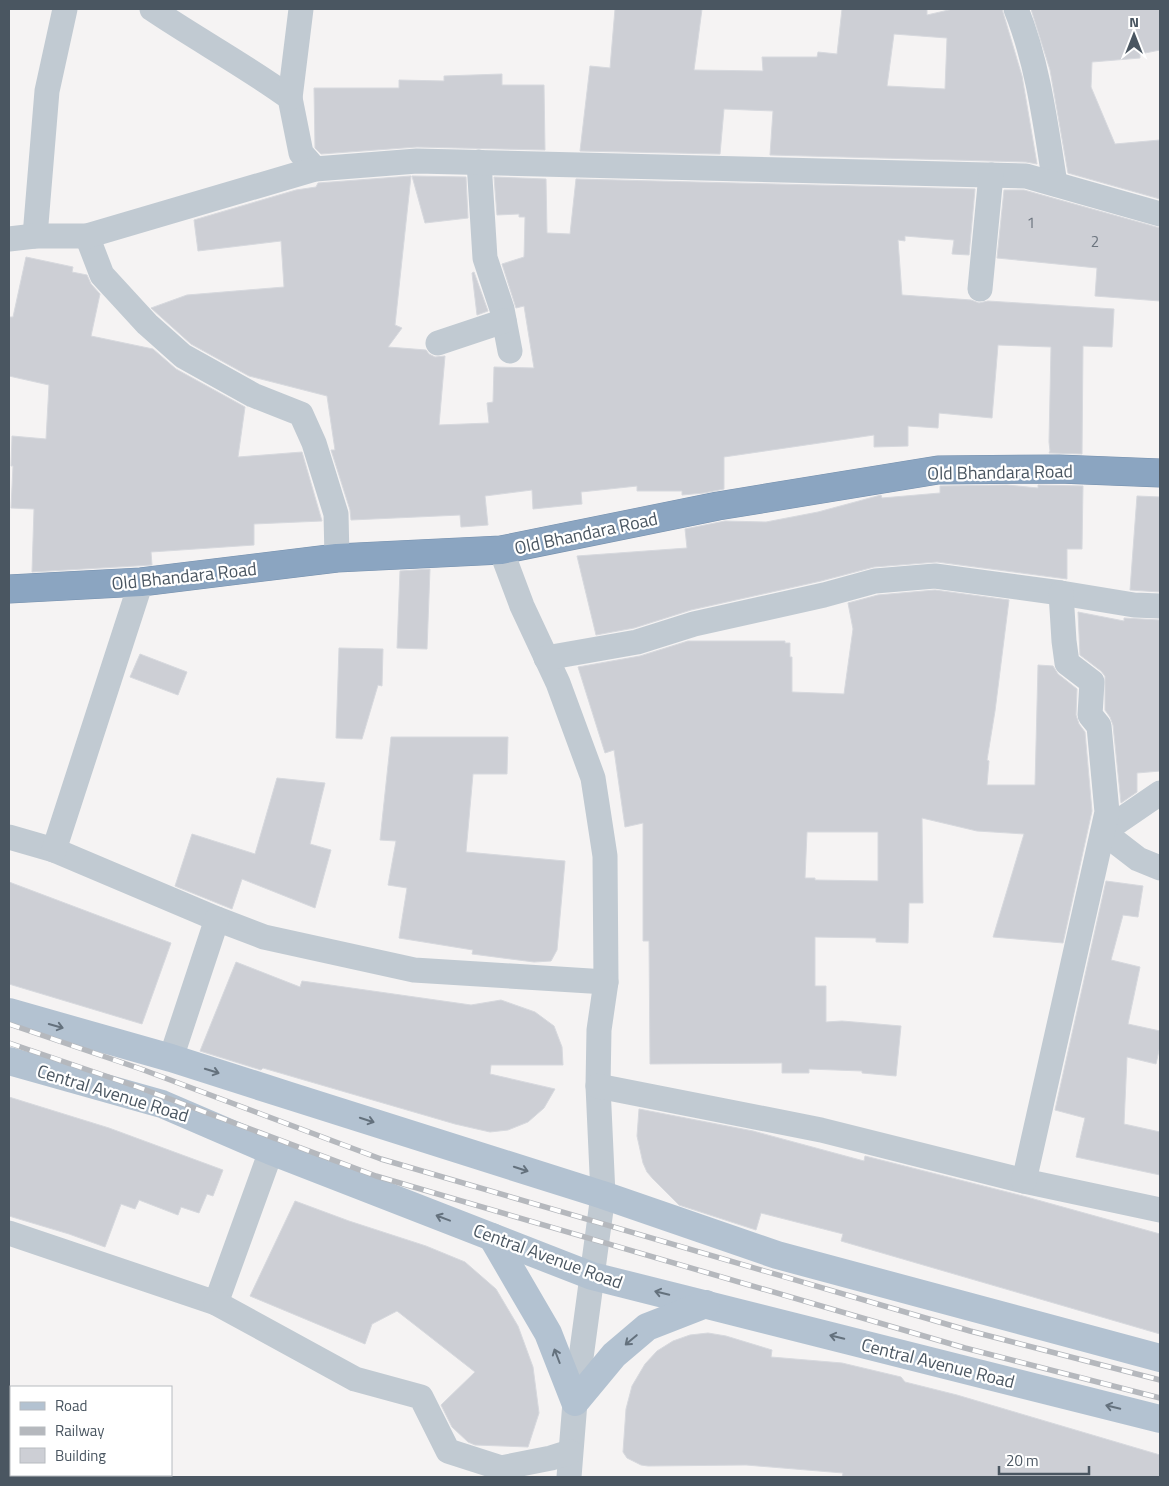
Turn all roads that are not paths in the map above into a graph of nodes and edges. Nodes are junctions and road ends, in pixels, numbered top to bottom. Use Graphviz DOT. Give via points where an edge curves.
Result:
graph roads {
  1 [pos="65,9"];
  2 [pos="152,9"];
  3 [pos="301,9"];
  4 [pos="1016,9"];
  5 [pos="290,98"];
  6 [pos="479,162"];
  7 [pos="316,168"];
  8 [pos="991,176"];
  9 [pos="1055,184"];
  10 [pos="1160,214"];
  11 [pos="35,236"];
  12 [pos="87,236"];
  13 [pos="9,239"];
  14 [pos="980,289"];
  15 [pos="504,321"];
  16 [pos="438,344"];
  17 [pos="510,352"];
  18 [pos="1160,473"];
  19 [pos="501,550"];
  20 [pos="337,558"];
  21 [pos="142,582"];
  22 [pos="9,589"];
  23 [pos="1061,593"];
  24 [pos="1160,606"];
  25 [pos="546,658"];
  26 [pos="1160,793"];
  27 [pos="1103,832"];
  28 [pos="9,836"];
  29 [pos="54,850"];
  30 [pos="1160,868"];
  31 [pos="217,919"];
  32 [pos="606,982"];
  33 [pos="9,1012"];
  34 [pos="171,1058"];
  35 [pos="9,1061"];
  36 [pos="598,1086"];
  37 [pos="270,1151"];
  38 [pos="1024,1180"];
  39 [pos="603,1195"];
  40 [pos="1160,1210"];
  41 [pos="9,1233"];
  42 [pos="492,1237"];
  43 [pos="592,1276"];
  44 [pos="216,1303"];
  45 [pos="706,1304"];
  46 [pos="1160,1358"];
  47 [pos="574,1402"];
  48 [pos="1160,1418"];
  49 [pos="570,1452"];
  50 [pos="569,1477"];
  1 -- 11 [label="street" via="47,91"];
  2 -- 5 [label="street"];
  3 -- 5 [label="street"];
  4 -- 9 [label="street" via="1044,109"];
  5 -- 7 [label="street" via="301,152"];
  6 -- 7 [label="street" via="417,160"];
  6 -- 8 [label="street"];
  6 -- 15 [label="street" via="485,258"];
  7 -- 12 [label="street"];
  8 -- 9 [label="street" via="1026,176"];
  8 -- 14 [label="street"];
  9 -- 10 [label="street"];
  11 -- 12 [label="street"];
  11 -- 13 [label="street"];
  12 -- 20 [label="street" via="102,275 147,324 183,356 253,395 301,414 314,443 336,514"];
  15 -- 16 [label="street"];
  15 -- 17 [label="street"];
  18 -- 19 [label="highway, Old Bhandara Road" via="1059,469 938,470 718,506"];
  19 -- 20 [label="highway, Old Bhandara Road"];
  19 -- 25 [label="street"];
  20 -- 21 [label="highway, Old Bhandara Road"];
  21 -- 22 [label="highway, Old Bhandara Road"];
  21 -- 29 [label="street"];
  23 -- 24 [label="street"];
  23 -- 25 [label="street" via="935,576 875,581 694,624 637,642"];
  23 -- 27 [label="street" via="1068,663 1092,682 1090,715 1099,726 1107,812"];
  25 -- 32 [label="street" via="593,778 605,856"];
  26 -- 27 [label="street"];
  27 -- 30 [label="street" via="1138,859"];
  27 -- 38 [label="street"];
  28 -- 29 [label="street"];
  29 -- 31 [label="street"];
  31 -- 32 [label="street" via="264,937 414,970"];
  31 -- 34 [label="street"];
  32 -- 36 [label="street" via="599,1030"];
  33 -- 34 [label="main road, one-way"];
  34 -- 39 [label="main road, one-way"];
  35 -- 37 [label="main road, Central Avenue Road" via="162,1104"];
  36 -- 38 [label="street" via="821,1130"];
  36 -- 39 [label="street"];
  42 -- 37 [label="main road, Central Avenue Road, one-way"];
  37 -- 44 [label="street"];
  38 -- 40 [label="street"];
  39 -- 43 [label="street"];
  39 -- 46 [label="main road" via="777,1255"];
  41 -- 44 [label="street"];
  42 -- 43 [label="main road, Central Avenue Road"];
  47 -- 42 [label="main road, one-way" via="548,1333"];
  45 -- 43 [label="main road, Central Avenue Road, one-way"];
  43 -- 47 [label="street"];
  44 -- 49 [label="street" via="355,1379 421,1397 448,1451 501,1468"];
  45 -- 47 [label="main road, one-way" via="647,1327 614,1355"];
  48 -- 45 [label="main road, Central Avenue Road, one-way"];
  47 -- 49 [label="street"];
  49 -- 50 [label="street"];
}
